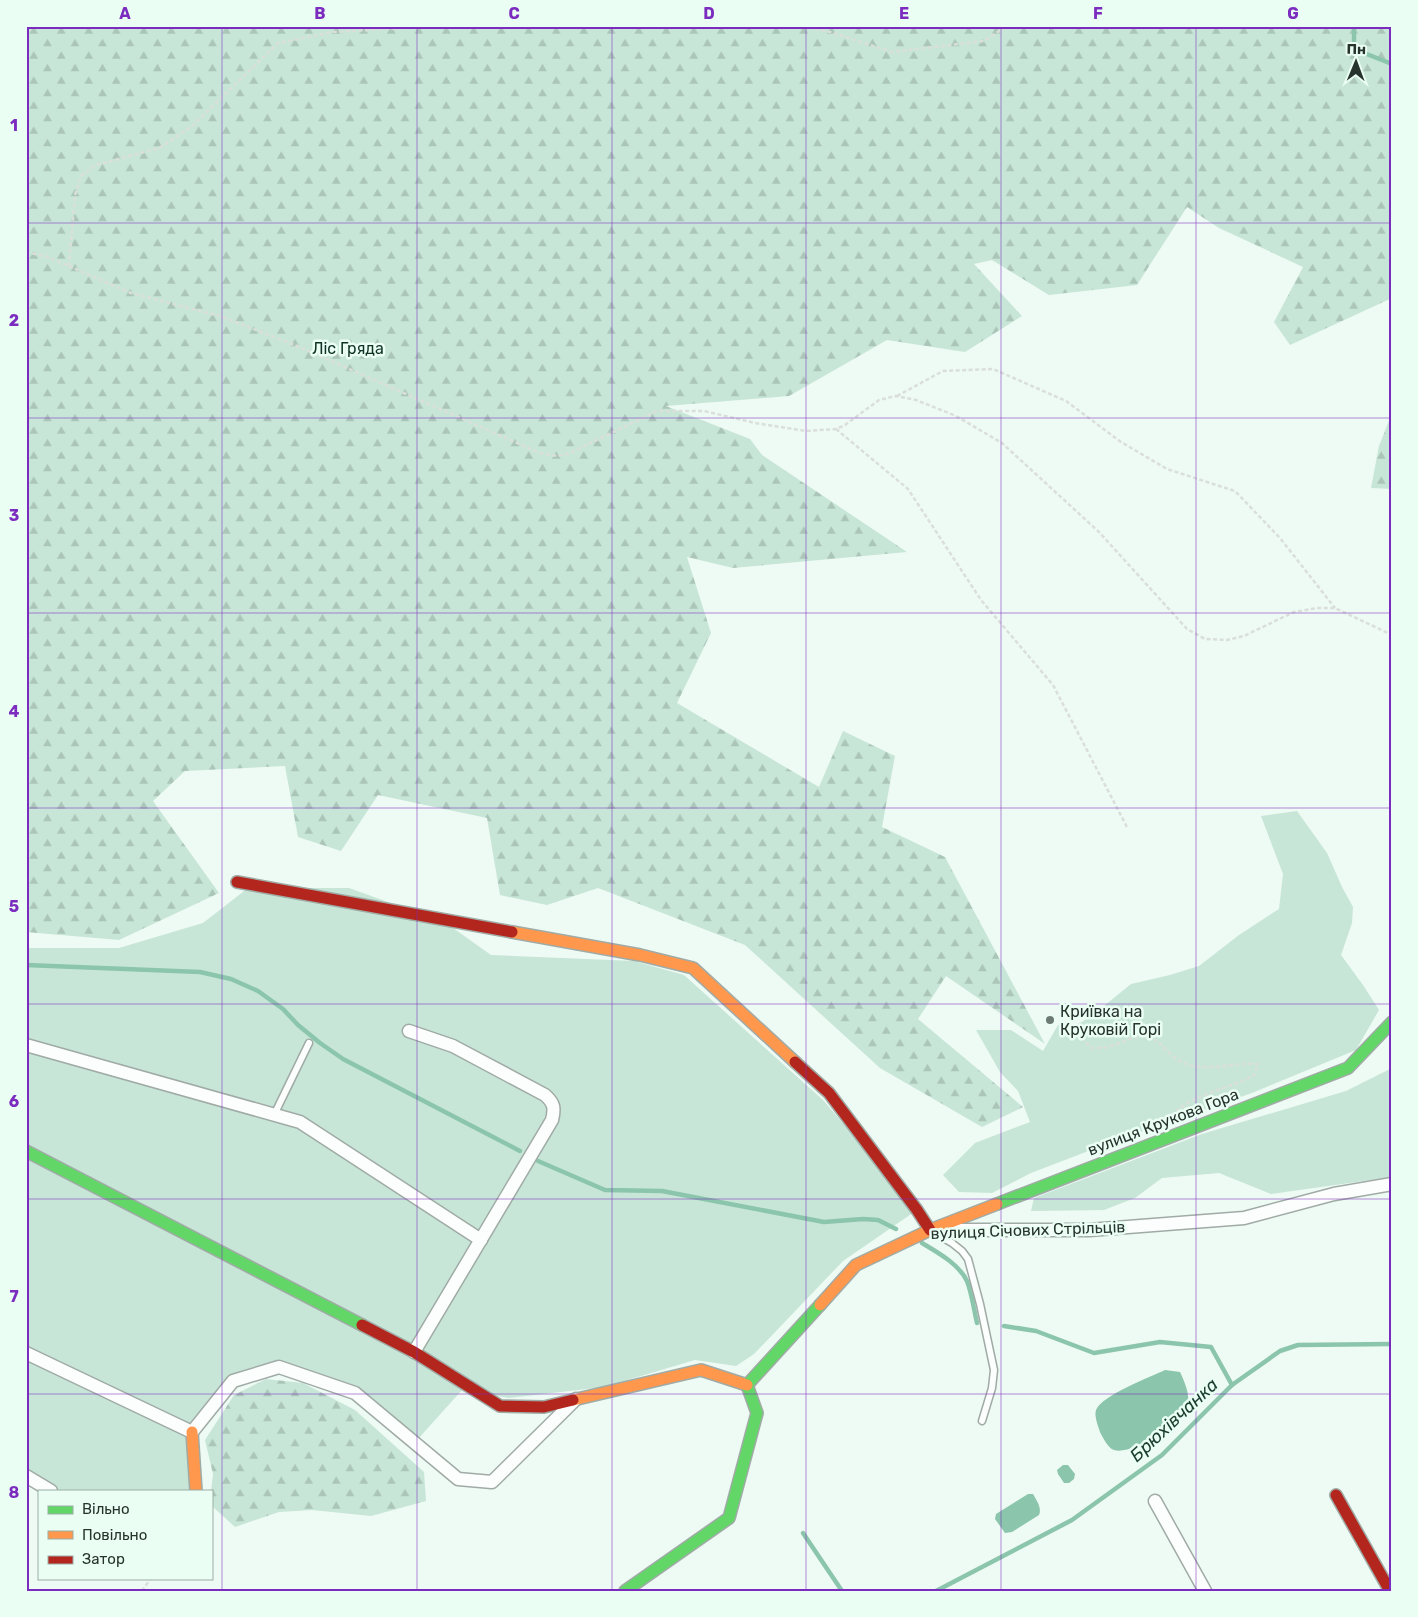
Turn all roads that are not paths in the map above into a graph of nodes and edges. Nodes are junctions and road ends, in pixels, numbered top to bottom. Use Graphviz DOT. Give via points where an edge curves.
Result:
graph roads {
  1 [pos="237,882"];
  2 [pos="1392,1022"];
  3 [pos="409,1031"];
  4 [pos="309,1043"];
  5 [pos="26,1045"];
  6 [pos="274,1115"];
  7 [pos="26,1151"];
  8 [pos="1392,1184"];
  9 [pos="930,1230"];
  10 [pos="481,1240"];
  11 [pos="414,1352"];
  12 [pos="26,1353"];
  13 [pos="746,1385"];
  14 [pos="576,1399"];
  15 [pos="982,1421"];
  16 [pos="192,1432"];
  17 [pos="26,1476"];
  18 [pos="49,1490"];
  19 [pos="196,1490"];
  20 [pos="1336,1495"];
  21 [pos="1155,1501"];
  22 [pos="625,1591"];
  23 [pos="1205,1591"];
  24 [pos="1390,1591"];
  1 -- 9 [label="street" via="640,954 693,968 829,1094"];
  2 -- 9 [label="street, вулиця Крукова Гора" via="1348,1068"];
  3 -- 10 [label="street" via="453,1046 552,1101 552,1120"];
  4 -- 6 [label="lane"];
  5 -- 6 [label="street"];
  6 -- 10 [label="street" via="300,1122"];
  7 -- 11 [label="street"];
  8 -- 9 [label="street, вулиця Січових Стрільців" via="1334,1194 1244,1218 1089,1230"];
  9 -- 13 [label="street, вулиця Січових Стрільців" via="856,1265"];
  9 -- 15 [label="lane" via="952,1242 968,1259 994,1370"];
  10 -- 11 [label="street"];
  11 -- 14 [label="street" via="500,1406 544,1407"];
  12 -- 16 [label="street"];
  13 -- 14 [label="street" via="701,1370"];
  13 -- 22 [label="street" via="756,1413 729,1518"];
  14 -- 16 [label="street" via="492,1482 458,1479 355,1393 279,1367 233,1381"];
  16 -- 19 [label="street"];
  17 -- 18 [label="street"];
  20 -- 24 [label="street"];
  21 -- 23 [label="street"];
}
